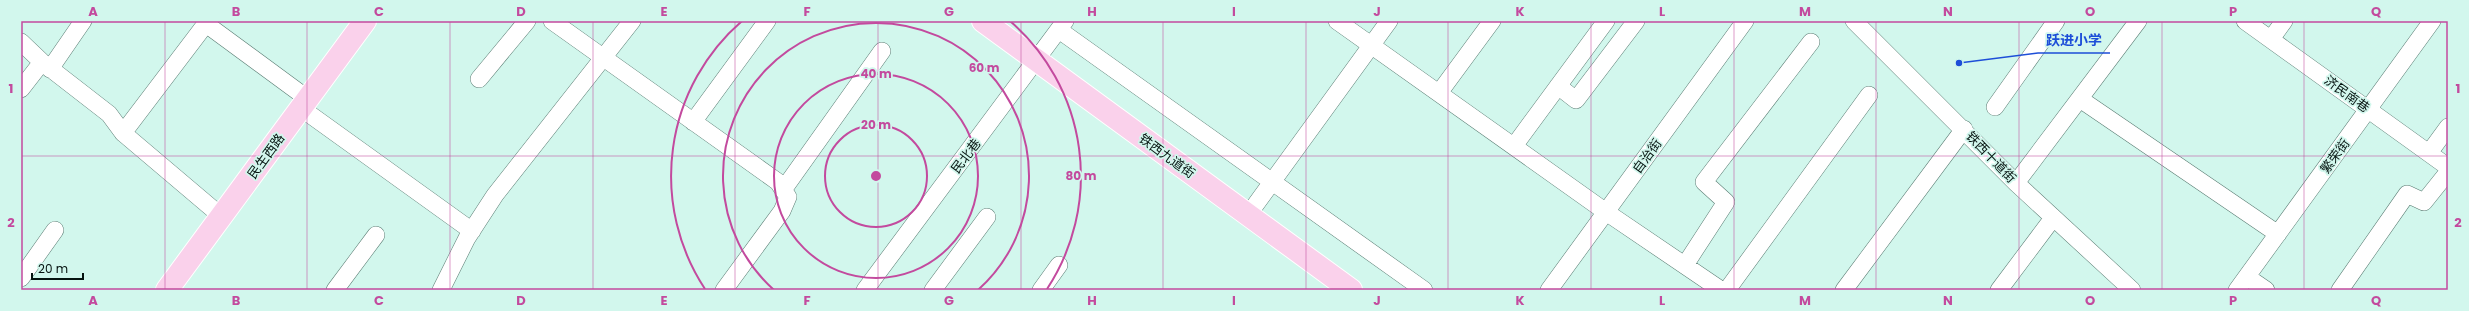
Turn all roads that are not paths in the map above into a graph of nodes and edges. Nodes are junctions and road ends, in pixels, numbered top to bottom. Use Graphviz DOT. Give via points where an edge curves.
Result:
graph roads {
  1 [pos="83,21"];
  2 [pos="365,21"];
  3 [pos="527,21"];
  4 [pos="552,21"];
  5 [pos="632,21"];
  6 [pos="767,21"];
  7 [pos="983,21"];
  8 [pos="1337,21"];
  9 [pos="1390,21"];
  10 [pos="1492,21"];
  11 [pos="1606,21"];
  12 [pos="1636,21"];
  13 [pos="1745,21"];
  14 [pos="1854,21"];
  15 [pos="2056,21"];
  16 [pos="2138,21"];
  17 [pos="2245,21"];
  18 [pos="2284,21"];
  19 [pos="2432,21"];
  20 [pos="207,22"];
  21 [pos="1062,25"];
  22 [pos="2271,39"];
  23 [pos="21,42"];
  24 [pos="1811,42"];
  25 [pos="1371,45"];
  26 [pos="882,51"];
  27 [pos="605,58"];
  28 [pos="1037,60"];
  29 [pos="46,65"];
  30 [pos="479,79"];
  31 [pos="1558,86"];
  32 [pos="21,89"];
  33 [pos="1439,93"];
  34 [pos="1869,96"];
  35 [pos="2080,99"];
  36 [pos="304,104"];
  37 [pos="1995,106"];
  38 [pos="2368,110"];
  39 [pos="693,122"];
  40 [pos="2448,127"];
  41 [pos="1964,129"];
  42 [pos="122,133"];
  43 [pos="1514,146"];
  44 [pos="2429,153"];
  45 [pos="2448,168"];
  46 [pos="2448,172"];
  47 [pos="1271,183"];
  48 [pos="2016,183"];
  49 [pos="783,190"];
  50 [pos="1606,212"];
  51 [pos="1248,215"];
  52 [pos="222,216"];
  53 [pos="986,217"];
  54 [pos="2053,218"];
  55 [pos="55,230"];
  56 [pos="472,231"];
  57 [pos="2278,234"];
  58 [pos="376,235"];
  59 [pos="1685,265"];
  60 [pos="1059,266"];
  61 [pos="21,278"];
  62 [pos="2242,284"];
  63 [pos="2122,287"];
  64 [pos="21,288"];
  65 [pos="23,290"];
  66 [pos="167,290"];
  67 [pos="335,290"];
  68 [pos="441,290"];
  69 [pos="724,290"];
  70 [pos="865,290"];
  71 [pos="933,290"];
  72 [pos="1041,290"];
  73 [pos="1351,290"];
  74 [pos="1424,290"];
  75 [pos="1549,290"];
  76 [pos="1721,290"];
  77 [pos="1727,290"];
  78 [pos="1844,290"];
  79 [pos="1999,290"];
  80 [pos="2266,290"];
  81 [pos="2340,290"];
  1 -- 29 [label="street"];
  2 -- 36 [label="main road, 民生西路"];
  3 -- 30 [label="street"];
  4 -- 27 [label="street"];
  5 -- 27 [label="street"];
  6 -- 39 [label="street"];
  7 -- 28 [label="main road, 铁西九道街"];
  8 -- 25 [label="street"];
  9 -- 25 [label="street"];
  10 -- 33 [label="street"];
  11 -- 31 [label="street"];
  12 -- 31 [label="street" via="1576,100"];
  13 -- 50 [label="street, 自治街"];
  14 -- 41 [label="street, 铁西十道街"];
  15 -- 37 [label="street"];
  16 -- 35 [label="street"];
  17 -- 22 [label="street, 济民南巷"];
  18 -- 22 [label="street"];
  19 -- 38 [label="street, 繁荣街"];
  20 -- 36 [label="street"];
  20 -- 42 [label="street"];
  21 -- 28 [label="street, 民北巷"];
  21 -- 47 [label="street"];
  22 -- 38 [label="street, 济民南巷"];
  23 -- 29 [label="street"];
  24 -- 59 [label="street" via="1704,182 1726,202"];
  25 -- 33 [label="street"];
  25 -- 47 [label="street"];
  26 -- 49 [label="street"];
  27 -- 39 [label="street"];
  27 -- 56 [label="street" via="496,195"];
  28 -- 51 [label="main road, 铁西九道街"];
  28 -- 70 [label="street, 民北巷"];
  29 -- 32 [label="street"];
  29 -- 42 [label="street" via="108,114"];
  31 -- 43 [label="street"];
  33 -- 43 [label="street"];
  34 -- 77 [label="street"];
  35 -- 48 [label="street"];
  35 -- 57 [label="street"];
  36 -- 52 [label="main road, 民生西路"];
  36 -- 56 [label="street"];
  38 -- 44 [label="street, 济民南巷"];
  38 -- 57 [label="street, 繁荣街"];
  39 -- 49 [label="street" via="778,182"];
  40 -- 44 [label="street"];
  41 -- 48 [label="street, 铁西十道街"];
  41 -- 78 [label="street"];
  42 -- 52 [label="street"];
  43 -- 50 [label="street"];
  44 -- 45 [label="street, 济民南巷"];
  46 -- 81 [label="street" via="2424,202 2407,194"];
  47 -- 51 [label="street"];
  47 -- 74 [label="street"];
  48 -- 54 [label="street, 铁西十道街"];
  49 -- 69 [label="street" via="788,196 782,211"];
  50 -- 59 [label="street"];
  50 -- 75 [label="street, 自治街"];
  51 -- 73 [label="main road, 铁西九道街"];
  52 -- 66 [label="main road, 民生西路"];
  53 -- 71 [label="street"];
  54 -- 63 [label="street, 铁西十道街"];
  54 -- 79 [label="street"];
  55 -- 61 [label="street"];
  56 -- 68 [label="street"];
  57 -- 62 [label="street, 繁荣街"];
  58 -- 67 [label="street"];
  59 -- 76 [label="street"];
  60 -- 72 [label="street"];
  62 -- 80 [label="street"];
  64 -- 65 [label="street"];
}
